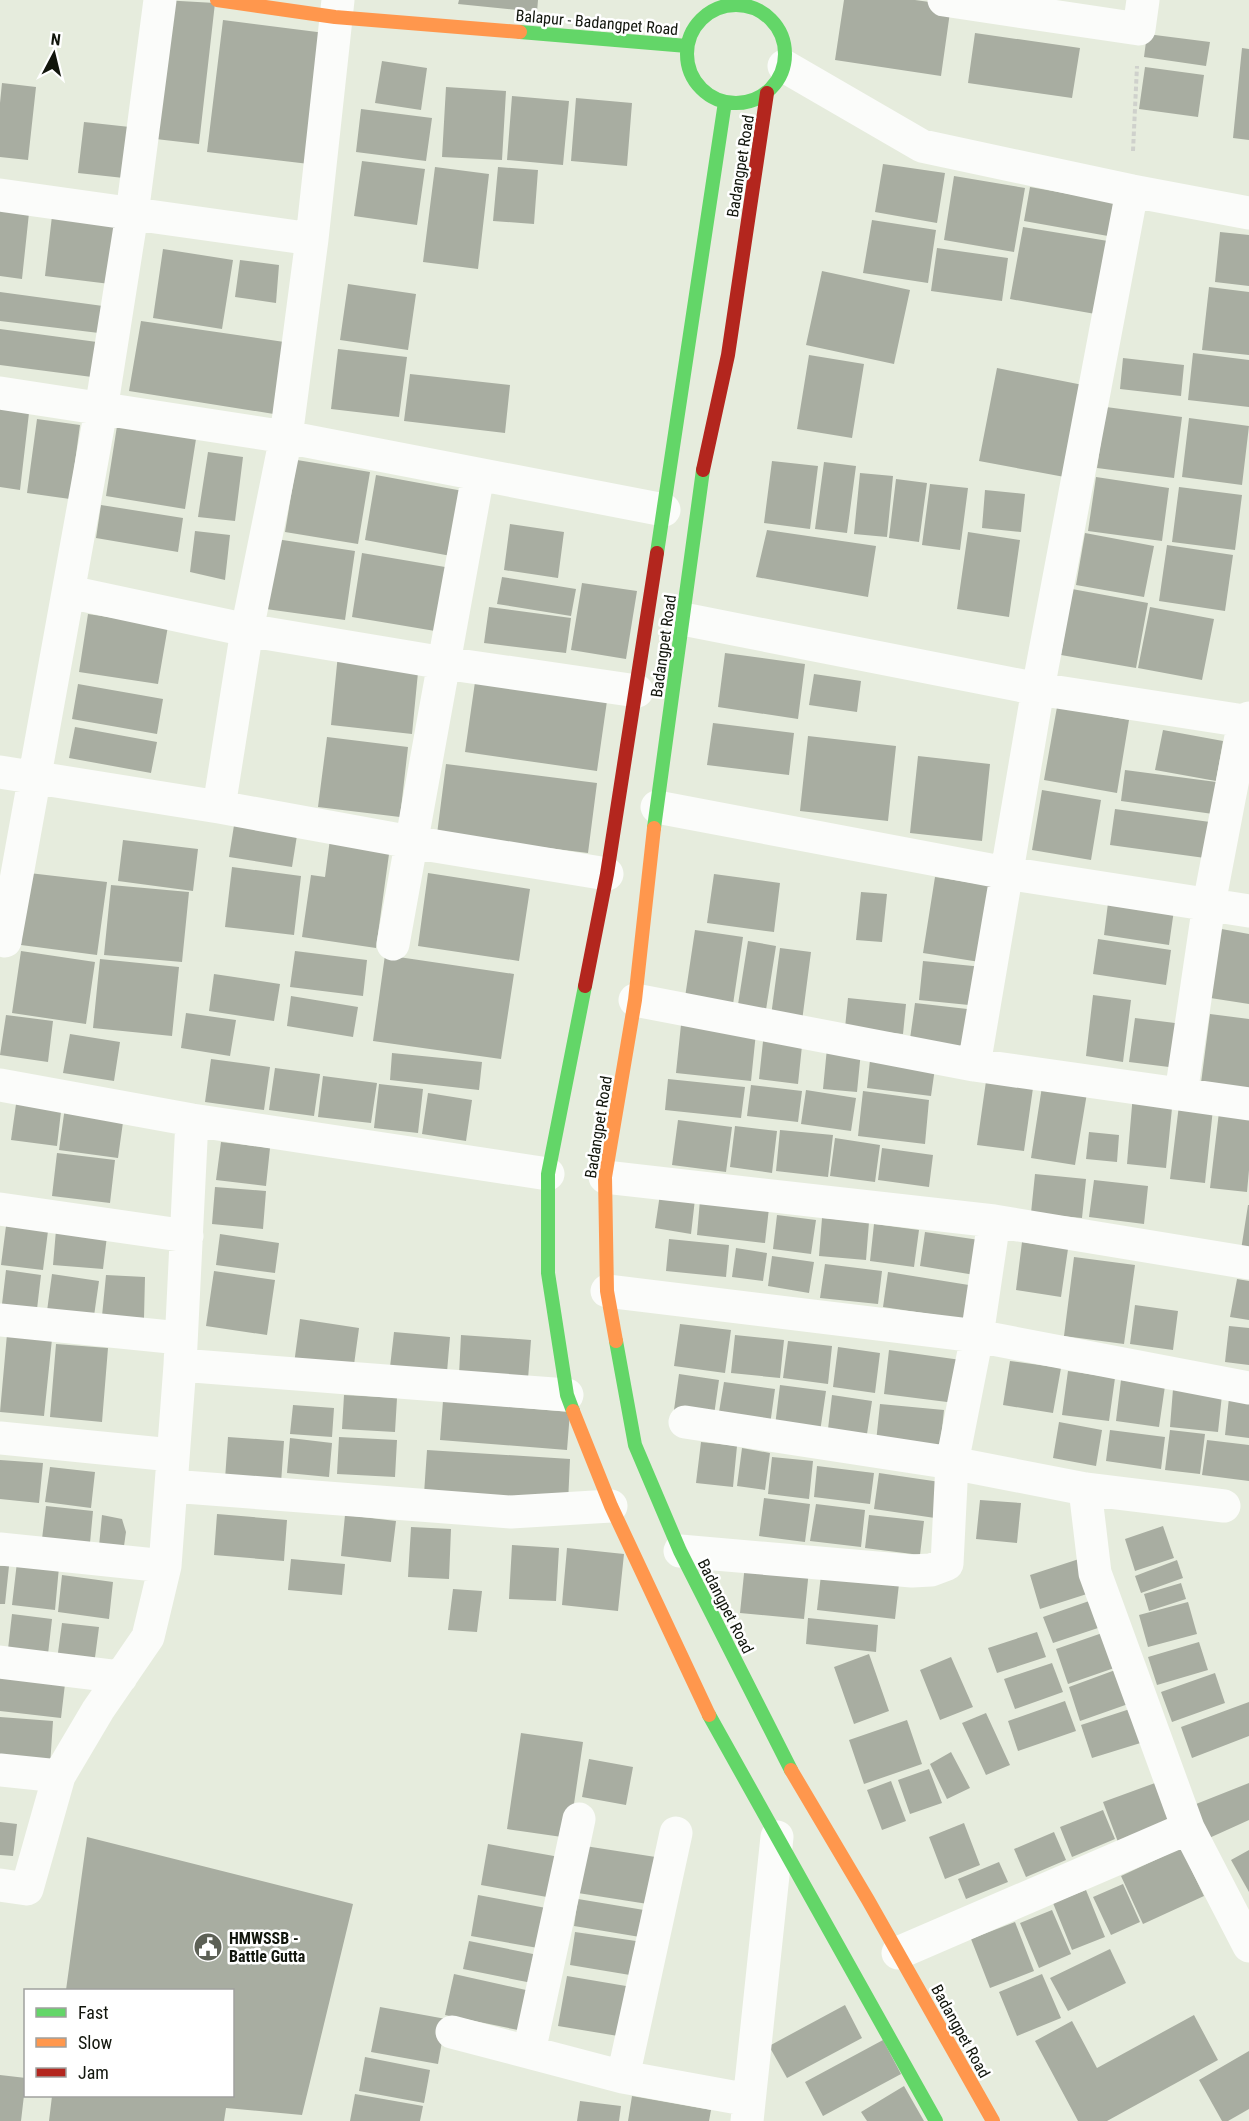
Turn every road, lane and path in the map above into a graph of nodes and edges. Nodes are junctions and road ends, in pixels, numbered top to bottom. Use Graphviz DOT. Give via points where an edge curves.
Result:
graph roads {
  1 [pos="160,0"];
  2 [pos="218,0"];
  3 [pos="773,0"];
  4 [pos="944,0"];
  5 [pos="748,3"];
  6 [pos="336,8"];
  7 [pos="1141,14"];
  8 [pos="770,18"];
  9 [pos="687,46"];
  10 [pos="776,79"];
  11 [pos="724,102"];
  12 [pos="1132,190"];
  13 [pos="0,195"];
  14 [pos="1249,213"];
  15 [pos="132,214"];
  16 [pos="312,239"];
  17 [pos="0,393"];
  18 [pos="100,410"];
  19 [pos="286,437"];
  20 [pos="478,475"];
  21 [pos="664,510"];
  22 [pos="69,592"];
  23 [pos="683,620"];
  24 [pos="247,630"];
  25 [pos="444,663"];
  26 [pos="1038,688"];
  27 [pos="637,691"];
  28 [pos="1246,719"];
  29 [pos="0,772"];
  30 [pos="34,777"];
  31 [pos="219,807"];
  32 [pos="657,807"];
  33 [pos="411,842"];
  34 [pos="1006,873"];
  35 [pos="607,874"];
  36 [pos="1209,904"];
  37 [pos="1249,911"];
  38 [pos="4,941"];
  39 [pos="393,944"];
  40 [pos="635,1000"];
  41 [pos="974,1065"];
  42 [pos="0,1085"];
  43 [pos="1182,1094"];
  44 [pos="1249,1104"];
  45 [pos="192,1120"];
  46 [pos="548,1174"];
  47 [pos="605,1177"];
  48 [pos="0,1209"];
  49 [pos="994,1221"];
  50 [pos="187,1236"];
  51 [pos="1249,1263"];
  52 [pos="607,1291"];
  53 [pos="0,1320"];
  54 [pos="977,1336"];
  55 [pos="180,1352"];
  56 [pos="1249,1388"];
  57 [pos="567,1395"];
  58 [pos="685,1422"];
  59 [pos="0,1438"];
  60 [pos="952,1463"];
  61 [pos="172,1471"];
  62 [pos="1085,1489"];
  63 [pos="611,1506"];
  64 [pos="1224,1506"];
  65 [pos="0,1549"];
  66 [pos="680,1551"];
  67 [pos="165,1566"];
  68 [pos="0,1662"];
  69 [pos="121,1677"];
  70 [pos="0,1770"];
  71 [pos="59,1776"];
  72 [pos="579,1819"];
  73 [pos="1188,1828"];
  74 [pos="676,1833"];
  75 [pos="777,1838"];
  76 [pos="0,1885"];
  77 [pos="1249,1946"];
  78 [pos="898,1953"];
  79 [pos="452,2032"];
  80 [pos="530,2052"];
  81 [pos="622,2077"];
  82 [pos="748,2110"];
  83 [pos="936,2121"];
  84 [pos="993,2121"];
  1 -- 15 [label="street"];
  2 -- 6 [label="main road, Balapur - Badangpet Road"];
  3 -- 8 [label="main road"];
  4 -- 7 [label="street"];
  5 -- 8 [label="main road"];
  5 -- 9 [label="main road" via="716,9 702,18"];
  6 -- 9 [label="main road, Balapur - Badangpet Road"];
  6 -- 16 [label="street"];
  7 -- 12 [label="path"];
  8 -- 10 [label="main road, Badangpet Road" via="778,27 786,52"];
  9 -- 11 [label="main road, Badangpet Road" via="691,75 699,87"];
  10 -- 11 [label="main road, Badangpet Road" via="754,100"];
  10 -- 12 [label="street" via="922,146"];
  10 -- 23 [label="main road, Badangpet Road" via="728,355 705,458"];
  11 -- 21 [label="main road, Badangpet Road"];
  12 -- 14 [label="street"];
  12 -- 26 [label="street"];
  13 -- 15 [label="street"];
  15 -- 16 [label="street"];
  15 -- 18 [label="street"];
  16 -- 19 [label="street"];
  17 -- 18 [label="street"];
  18 -- 19 [label="street"];
  18 -- 22 [label="street"];
  19 -- 20 [label="street"];
  19 -- 24 [label="street"];
  20 -- 21 [label="street"];
  20 -- 25 [label="street"];
  21 -- 27 [label="main road, Badangpet Road"];
  22 -- 24 [label="street"];
  22 -- 30 [label="street"];
  23 -- 26 [label="street"];
  23 -- 32 [label="main road, Badangpet Road"];
  24 -- 25 [label="street"];
  24 -- 31 [label="street"];
  25 -- 27 [label="street"];
  25 -- 33 [label="street"];
  26 -- 28 [label="street"];
  26 -- 34 [label="street"];
  27 -- 35 [label="main road, Badangpet Road"];
  28 -- 36 [label="street"];
  29 -- 30 [label="street"];
  30 -- 31 [label="street"];
  30 -- 38 [label="street"];
  31 -- 33 [label="street"];
  32 -- 34 [label="street"];
  32 -- 40 [label="main road, Badangpet Road"];
  33 -- 35 [label="street"];
  33 -- 39 [label="street"];
  34 -- 36 [label="street"];
  34 -- 41 [label="street"];
  35 -- 46 [label="main road, Badangpet Road"];
  36 -- 37 [label="street"];
  36 -- 43 [label="street"];
  40 -- 41 [label="street"];
  40 -- 47 [label="main road, Badangpet Road"];
  41 -- 43 [label="street"];
  42 -- 45 [label="street"];
  43 -- 44 [label="street"];
  45 -- 46 [label="street"];
  45 -- 50 [label="street"];
  46 -- 57 [label="main road, Badangpet Road" via="548,1273"];
  47 -- 49 [label="street"];
  47 -- 52 [label="main road, Badangpet Road"];
  48 -- 50 [label="street"];
  49 -- 51 [label="street"];
  49 -- 54 [label="street"];
  50 -- 55 [label="street"];
  52 -- 54 [label="street"];
  52 -- 66 [label="main road, Badangpet Road" via="635,1444"];
  53 -- 55 [label="street"];
  54 -- 56 [label="street"];
  54 -- 60 [label="street"];
  55 -- 57 [label="street"];
  55 -- 61 [label="street"];
  57 -- 63 [label="main road, Badangpet Road"];
  58 -- 60 [label="street"];
  59 -- 61 [label="street"];
  60 -- 62 [label="street"];
  60 -- 66 [label="street" via="946,1564 931,1570"];
  61 -- 63 [label="street" via="511,1512"];
  61 -- 67 [label="street"];
  62 -- 64 [label="street"];
  62 -- 73 [label="street" via="1095,1573"];
  63 -- 75 [label="main road, Badangpet Road" via="717,1732"];
  65 -- 67 [label="street"];
  66 -- 78 [label="main road, Badangpet Road" via="790,1769"];
  67 -- 69 [label="street" via="148,1637"];
  68 -- 69 [label="street"];
  69 -- 71 [label="street"];
  70 -- 71 [label="street"];
  71 -- 76 [label="street" via="27,1889"];
  72 -- 80 [label="street"];
  73 -- 77 [label="street"];
  73 -- 78 [label="street"];
  74 -- 81 [label="street"];
  75 -- 82 [label="street"];
  75 -- 83 [label="main road, Badangpet Road"];
  78 -- 84 [label="main road, Badangpet Road"];
  79 -- 80 [label="street"];
  80 -- 81 [label="street"];
  81 -- 82 [label="street"];
}
